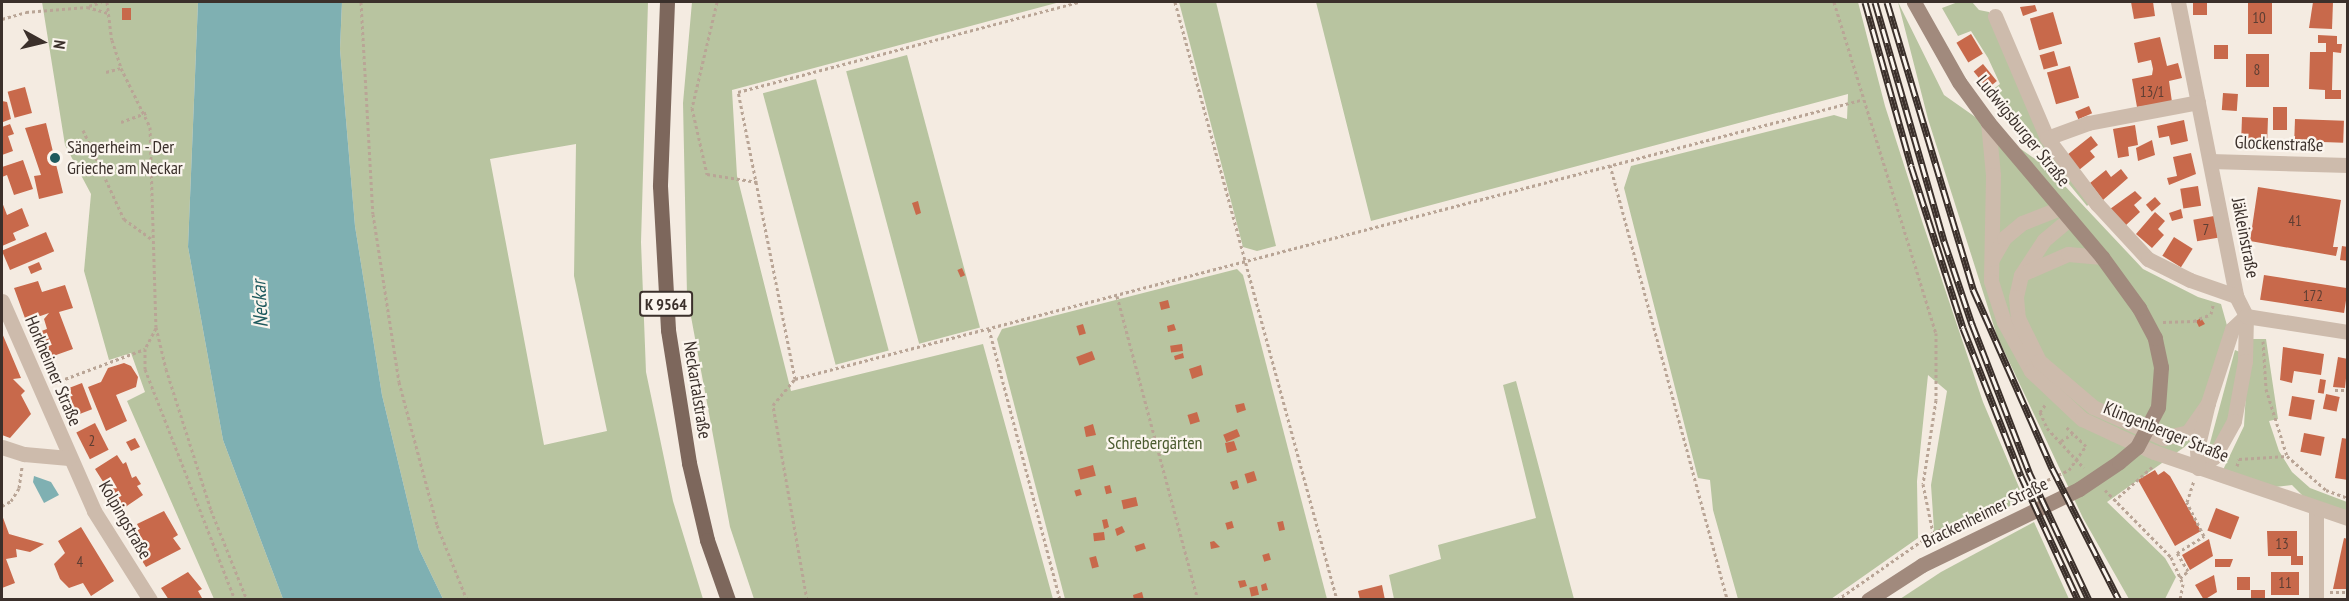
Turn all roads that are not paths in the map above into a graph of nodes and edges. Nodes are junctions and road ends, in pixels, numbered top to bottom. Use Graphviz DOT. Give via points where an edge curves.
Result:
graph roads {
  1 [pos="667,2"];
  2 [pos="1914,2"];
  3 [pos="2178,2"];
  4 [pos="1995,16"];
  5 [pos="2198,102"];
  6 [pos="1988,122"];
  7 [pos="2047,138"];
  8 [pos="2210,161"];
  9 [pos="2348,165"];
  10 [pos="2064,213"];
  11 [pos="2102,257"];
  12 [pos="1992,259"];
  13 [pos="2021,275"];
  14 [pos="2236,296"];
  15 [pos="2,301"];
  16 [pos="2246,316"];
  17 [pos="2348,332"];
  18 [pos="2208,403"];
  19 [pos="2,447"];
  20 [pos="69,458"];
  21 [pos="2119,462"];
  22 [pos="2198,468"];
  23 [pos="2316,509"];
  24 [pos="2348,518"];
  25 [pos="150,600"];
  26 [pos="728,600"];
  27 [pos="1868,600"];
  28 [pos="2316,600"];
  1 -- 26 [label="main road, Neckartalstraße / K 9564" via="660,186 668,330 689,463 707,540"];
  2 -- 6 [label="main road, Ludwigsburger Straße" via="1959,82"];
  3 -- 5 [label="street, Jäkleinstraße"];
  4 -- 7 [label="street, Ludwigsburger Straße"];
  5 -- 7 [label="street, Ludwigsburger Straße" via="2088,123"];
  5 -- 8 [label="street, Jäkleinstraße"];
  6 -- 10 [label="main road, Ludwigsburger Straße"];
  6 -- 12 [label="street, Klingenberger Straße" via="1993,175"];
  7 -- 14 [label="street, Ludwigsburger Straße" via="2097,204 2148,259 2190,280"];
  8 -- 9 [label="street, Glockenstraße"];
  8 -- 14 [label="street, Jäkleinstraße"];
  10 -- 11 [label="main road, Ludwigsburger Straße"];
  10 -- 12 [label="street" via="2022,223 2004,238"];
  10 -- 13 [label="street"];
  11 -- 13 [label="street" via="2068,254 2050,258"];
  11 -- 21 [label="main road, Ludwigsburger Straße" via="2150,328 2161,367 2158,407 2137,447"];
  12 -- 22 [label="street, Klingenberger Straße" via="1991,281 2016,348 2055,398 2082,419"];
  13 -- 18 [label="street" via="2016,297 2026,340 2056,379 2093,407 2163,438 2188,432"];
  14 -- 16 [label="street, Jäkleinstraße"];
  15 -- 20 [label="street, Horkheimer Straße"];
  16 -- 17 [label="street"];
  16 -- 18 [label="street" via="2232,329"];
  16 -- 22 [label="street, Jäkleinstraße" via="2245,361 2234,422 2214,457"];
  18 -- 22 [label="street" via="2197,449"];
  19 -- 20 [label="street" via="24,454"];
  20 -- 25 [label="street, Kolpingstraße" via="94,511"];
  21 -- 27 [label="main road, Brackenheimer Straße" via="2079,489 1922,565"];
  22 -- 23 [label="street, Klingenberger Straße"];
  23 -- 24 [label="street, Klingenberger Straße"];
  23 -- 28 [label="street"];
}
